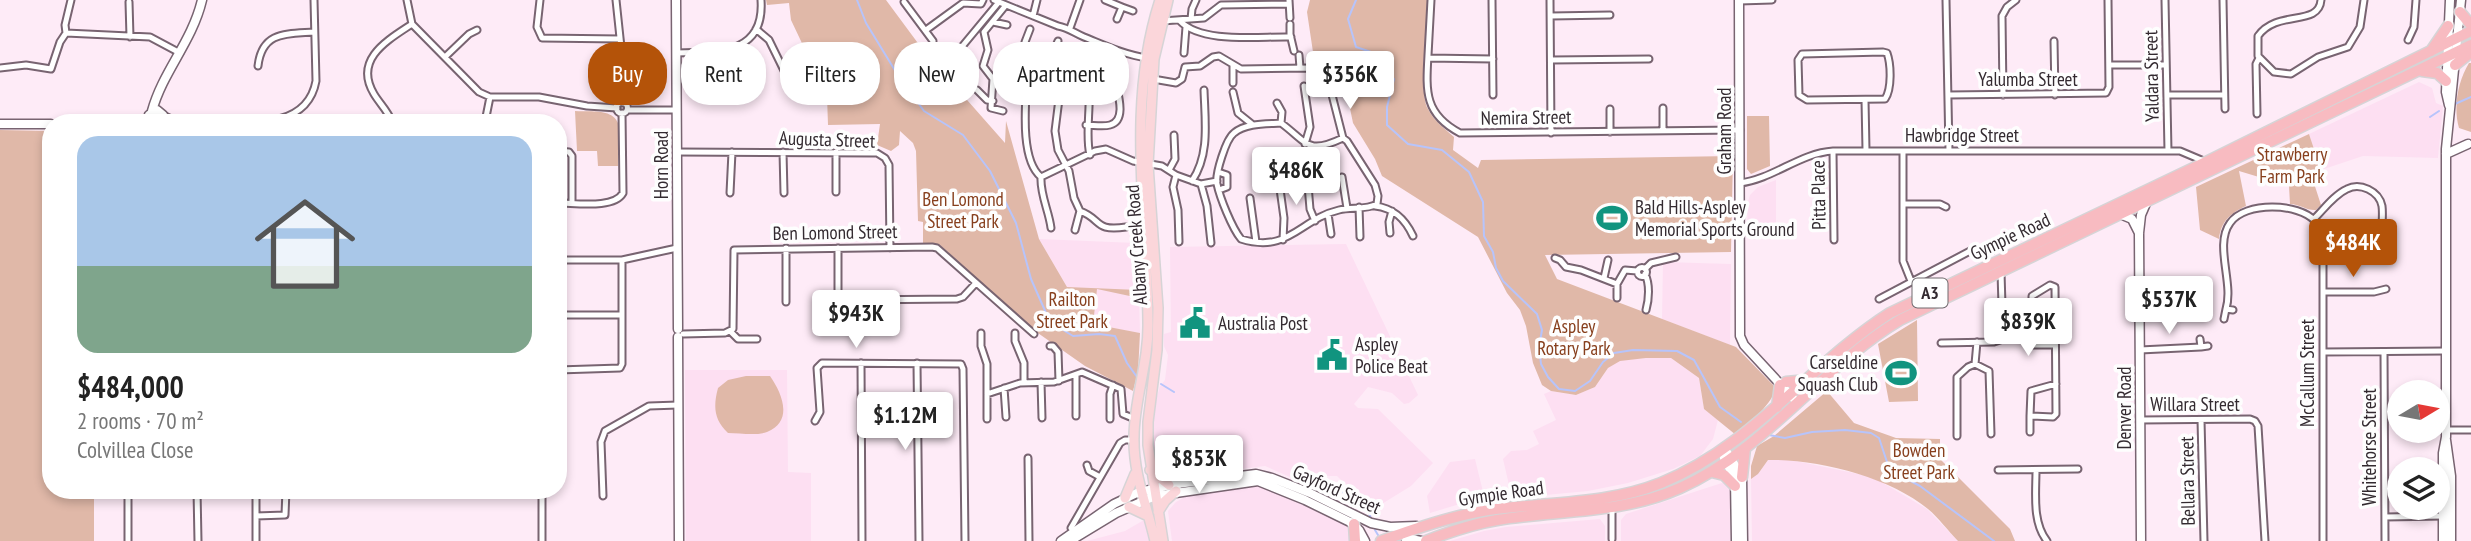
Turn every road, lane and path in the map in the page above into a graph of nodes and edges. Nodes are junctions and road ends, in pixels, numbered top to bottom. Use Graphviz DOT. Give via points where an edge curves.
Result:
graph roads {
  1 [pos="71,0"];
  2 [pos="202,0"];
  3 [pos="314,0"];
  4 [pos="407,0"];
  5 [pos="540,0"];
  6 [pos="616,0"];
  7 [pos="676,0"];
  8 [pos="761,0"];
  9 [pos="983,0"];
  10 [pos="1037,0"];
  11 [pos="1080,0"];
  12 [pos="1105,0"];
  13 [pos="1160,0"];
  14 [pos="1168,0"];
  15 [pos="1196,0"];
  16 [pos="1431,0"];
  17 [pos="1492,0"];
  18 [pos="1550,0"];
  19 [pos="1740,0"];
  20 [pos="1772,0"];
  21 [pos="1946,0"];
  22 [pos="2016,0"];
  23 [pos="2108,0"];
  24 [pos="2165,0"];
  25 [pos="2223,0"];
  26 [pos="2320,0"];
  27 [pos="2364,0"];
  28 [pos="2416,0"];
  29 [pos="2450,0"];
  30 [pos="2461,0"];
  31 [pos="997,1"];
  32 [pos="130,2"];
  33 [pos="904,2"];
  34 [pos="970,2"];
  35 [pos="1289,2"];
  36 [pos="1006,5"];
  37 [pos="1122,7"];
  38 [pos="974,10"];
  39 [pos="1133,11"];
  40 [pos="2460,12"];
  41 [pos="1610,15"];
  42 [pos="1033,16"];
  43 [pos="1551,16"];
  44 [pos="1117,19"];
  45 [pos="1191,19"];
  46 [pos="1162,21"];
  47 [pos="1180,21"];
  48 [pos="992,22"];
  49 [pos="412,24"];
  50 [pos="1007,25"];
  51 [pos="2471,25"];
  52 [pos="2448,26"];
  53 [pos="1186,27"];
  54 [pos="1070,28"];
  55 [pos="756,29"];
  56 [pos="1030,29"];
  57 [pos="477,30"];
  58 [pos="926,30"];
  59 [pos="314,32"];
  60 [pos="2471,32"];
  61 [pos="66,33"];
  62 [pos="130,37"];
  63 [pos="1291,37"];
  64 [pos="620,39"];
  65 [pos="2408,40"];
  66 [pos="933,41"];
  67 [pos="2054,41"];
  68 [pos="2453,41"];
  69 [pos="620,42"];
  70 [pos="744,42"];
  71 [pos="966,42"];
  72 [pos="1026,42"];
  73 [pos="2471,46"];
  74 [pos="2431,51"];
  75 [pos="2471,52"];
  76 [pos="180,53"];
  77 [pos="676,53"];
  78 [pos="681,53"];
  79 [pos="445,57"];
  80 [pos="1428,58"];
  81 [pos="2259,58"];
  82 [pos="2453,58"];
  83 [pos="1150,59"];
  84 [pos="1493,59"];
  85 [pos="1649,59"];
  86 [pos="1551,60"];
  87 [pos="780,62"];
  88 [pos="2109,65"];
  89 [pos="2166,65"];
  90 [pos="258,66"];
  91 [pos="1233,66"];
  92 [pos="1185,67"];
  93 [pos="0,68"];
  94 [pos="1300,68"];
  95 [pos="2420,70"];
  96 [pos="993,79"];
  97 [pos="1152,79"];
  98 [pos="2446,81"];
  99 [pos="1315,82"];
  100 [pos="1233,83"];
  101 [pos="1304,86"];
  102 [pos="1330,88"];
  103 [pos="1204,90"];
  104 [pos="979,92"];
  105 [pos="1233,92"];
  106 [pos="2003,94"];
  107 [pos="2055,94"];
  108 [pos="2224,94"];
  109 [pos="1493,95"];
  110 [pos="1948,95"];
  111 [pos="2167,95"];
  112 [pos="490,97"];
  113 [pos="1865,100"];
  114 [pos="993,101"];
  115 [pos="1277,103"];
  116 [pos="621,105"];
  117 [pos="626,105"];
  118 [pos="1027,105"];
  119 [pos="1058,105"];
  120 [pos="1088,105"];
  121 [pos="1119,105"];
  122 [pos="617,108"];
  123 [pos="1663,108"];
  124 [pos="2449,108"];
  125 [pos="1610,109"];
  126 [pos="2225,109"];
  127 [pos="676,110"];
  128 [pos="625,111"];
  129 [pos="1003,111"];
  130 [pos="157,114"];
  131 [pos="292,114"];
  132 [pos="387,114"];
  133 [pos="487,114"];
  134 [pos="2257,114"];
  135 [pos="0,124"];
  136 [pos="42,124"];
  137 [pos="1281,124"];
  138 [pos="1086,125"];
  139 [pos="1253,125"];
  140 [pos="1740,130"];
  141 [pos="1663,131"];
  142 [pos="1610,132"];
  143 [pos="1551,133"];
  144 [pos="1174,135"];
  145 [pos="1343,138"];
  146 [pos="2446,141"];
  147 [pos="1305,144"];
  148 [pos="2470,144"];
  149 [pos="1318,147"];
  150 [pos="1866,150"];
  151 [pos="2168,150"];
  152 [pos="1833,151"];
  153 [pos="1903,151"];
  154 [pos="1949,151"];
  155 [pos="567,152"];
  156 [pos="677,152"];
  157 [pos="732,152"];
  158 [pos="783,152"];
  159 [pos="836,152"];
  160 [pos="2189,154"];
  161 [pos="2446,154"];
  162 [pos="1090,155"];
  163 [pos="2206,162"];
  164 [pos="1144,164"];
  165 [pos="1066,166"];
  166 [pos="1169,170"];
  167 [pos="2189,170"];
  168 [pos="1218,172"];
  169 [pos="1176,175"];
  170 [pos="1041,177"];
  171 [pos="1342,177"];
  172 [pos="1320,179"];
  173 [pos="1192,181"];
  174 [pos="1217,181"];
  175 [pos="1740,183"];
  176 [pos="1200,184"];
  177 [pos="1308,186"];
  178 [pos="1280,189"];
  179 [pos="1219,190"];
  180 [pos="836,192"];
  181 [pos="730,193"];
  182 [pos="784,193"];
  183 [pos="1250,198"];
  184 [pos="2147,201"];
  185 [pos="567,203"];
  186 [pos="572,203"];
  187 [pos="1903,204"];
  188 [pos="1375,206"];
  189 [pos="1359,207"];
  190 [pos="1946,207"];
  191 [pos="1347,208"];
  192 [pos="1080,211"];
  193 [pos="1392,211"];
  194 [pos="1328,214"];
  195 [pos="2120,214"];
  196 [pos="2314,219"];
  197 [pos="1315,220"];
  198 [pos="1126,227"];
  199 [pos="1051,228"];
  200 [pos="2077,229"];
  201 [pos="2382,229"];
  202 [pos="1076,230"];
  203 [pos="1391,233"];
  204 [pos="2138,233"];
  205 [pos="1331,234"];
  206 [pos="1413,236"];
  207 [pos="1360,237"];
  208 [pos="1283,240"];
  209 [pos="1834,240"];
  210 [pos="1179,242"];
  211 [pos="1256,242"];
  212 [pos="1211,243"];
  213 [pos="677,248"];
  214 [pos="786,248"];
  215 [pos="838,248"];
  216 [pos="890,248"];
  217 [pos="1993,250"];
  218 [pos="1676,257"];
  219 [pos="1555,258"];
  220 [pos="567,260"];
  221 [pos="622,260"];
  222 [pos="1608,260"];
  223 [pos="2001,271"];
  224 [pos="1645,272"];
  225 [pos="1604,278"];
  226 [pos="976,282"];
  227 [pos="1911,282"];
  228 [pos="1617,284"];
  229 [pos="2386,289"];
  230 [pos="2323,292"];
  231 [pos="1617,298"];
  232 [pos="1879,299"];
  233 [pos="786,302"];
  234 [pos="2226,309"];
  235 [pos="1646,310"];
  236 [pos="2233,310"];
  237 [pos="2054,311"];
  238 [pos="622,315"];
  239 [pos="567,316"];
  240 [pos="2224,319"];
  241 [pos="730,331"];
  242 [pos="1015,333"];
  243 [pos="680,334"];
  244 [pos="981,334"];
  245 [pos="1034,334"];
  246 [pos="2004,334"];
  247 [pos="749,339"];
  248 [pos="757,339"];
  249 [pos="2200,339"];
  250 [pos="1977,342"];
  251 [pos="1941,343"];
  252 [pos="2055,345"];
  253 [pos="1050,346"];
  254 [pos="750,347"];
  255 [pos="2140,351"];
  256 [pos="2445,351"];
  257 [pos="2323,352"];
  258 [pos="2384,352"];
  259 [pos="861,363"];
  260 [pos="917,363"];
  261 [pos="1975,364"];
  262 [pos="567,370"];
  263 [pos="1076,375"];
  264 [pos="1808,380"];
  265 [pos="2445,380"];
  266 [pos="1059,381"];
  267 [pos="1041,382"];
  268 [pos="1024,383"];
  269 [pos="1783,383"];
  270 [pos="2056,384"];
  271 [pos="1113,385"];
  272 [pos="1004,388"];
  273 [pos="987,394"];
  274 [pos="1796,397"];
  275 [pos="677,405"];
  276 [pos="1777,407"];
  277 [pos="1076,416"];
  278 [pos="2030,416"];
  279 [pos="1006,417"];
  280 [pos="1042,418"];
  281 [pos="987,419"];
  282 [pos="1110,419"];
  283 [pos="1135,419"];
  284 [pos="2140,420"];
  285 [pos="2202,420"];
  286 [pos="816,421"];
  287 [pos="1768,422"];
  288 [pos="2471,430"];
  289 [pos="2030,432"];
  290 [pos="2450,433"];
  291 [pos="1991,434"];
  292 [pos="1957,436"];
  293 [pos="1133,440"];
  294 [pos="1746,442"];
  295 [pos="2447,443"];
  296 [pos="1723,451"];
  297 [pos="1028,458"];
  298 [pos="1729,461"];
  299 [pos="1087,465"];
  300 [pos="2078,469"];
  301 [pos="1150,470"];
  302 [pos="1998,470"];
  303 [pos="2036,470"];
  304 [pos="1712,471"];
  305 [pos="1136,472"];
  306 [pos="1100,477"];
  307 [pos="1739,482"];
  308 [pos="1172,488"];
  309 [pos="1154,492"];
  310 [pos="603,496"];
  311 [pos="1142,496"];
  312 [pos="128,499"];
  313 [pos="197,499"];
  314 [pos="256,499"];
  315 [pos="286,499"];
  316 [pos="542,499"];
  317 [pos="1612,502"];
  318 [pos="1127,503"];
  319 [pos="1082,510"];
  320 [pos="1153,514"];
  321 [pos="256,516"];
  322 [pos="2385,517"];
  323 [pos="1091,520"];
  324 [pos="2443,520"];
  325 [pos="1354,524"];
  326 [pos="1426,525"];
  327 [pos="1071,527"];
  328 [pos="1078,539"];
  329 [pos="1612,539"];
  330 [pos="128,541"];
  331 [pos="198,541"];
  332 [pos="256,541"];
  333 [pos="542,541"];
  334 [pos="678,541"];
  335 [pos="862,541"];
  336 [pos="919,541"];
  337 [pos="964,541"];
  338 [pos="1029,541"];
  339 [pos="1061,541"];
  340 [pos="1070,541"];
  341 [pos="1155,541"];
  342 [pos="1163,541"];
  343 [pos="1355,541"];
  344 [pos="1364,541"];
  345 [pos="1381,541"];
  346 [pos="1406,541"];
  347 [pos="1423,541"];
  348 [pos="1736,541"];
  349 [pos="1744,541"];
  350 [pos="2047,541"];
  351 [pos="2141,541"];
  352 [pos="2204,541"];
  353 [pos="2265,541"];
  354 [pos="2323,541"];
  355 [pos="2385,541"];
  356 [pos="2443,541"];
  357 [pos="2451,541"];
  1 -- 61 [label="street"];
  2 -- 76 [label="main road"];
  3 -- 59 [label="street"];
  4 -- 49 [label="street"];
  5 -- 64 [label="street" via="537,27 542,38"];
  6 -- 64 [label="street"];
  7 -- 77 [label="main road, Horn Road"];
  8 -- 55 [label="street"];
  9 -- 34 [label="street" via="981,4"];
  10 -- 42 [label="street"];
  11 -- 54 [label="street"];
  12 -- 37 [label="street"];
  13 -- 83 [label="main road, Albany Creek Road"];
  14 -- 46 [label="main road, Albany Creek Road"];
  15 -- 45 [label="street"];
  16 -- 80 [label="street, Nemira Street"];
  17 -- 84 [label="street"];
  18 -- 43 [label="street"];
  19 -- 20 [label="street"];
  19 -- 140 [label="main road, Graham Road"];
  21 -- 110 [label="street"];
  22 -- 106 [label="street" via="2002,16"];
  23 -- 88 [label="street, Yalumba Street"];
  24 -- 89 [label="street, Yaldara Street"];
  25 -- 108 [label="street"];
  26 -- 81 [label="street" via="2314,14 2274,22 2263,29 2257,38"];
  27 -- 81 [label="street" via="2358,31 2345,49 2318,57 2288,75 2274,72"];
  28 -- 65 [label="street"];
  29 -- 52 [label="main road"];
  30 -- 40 [label="main road"];
  31 -- 36 [label="street"];
  31 -- 71 [label="street"];
  32 -- 62 [label="street"];
  33 -- 58 [label="street"];
  34 -- 38 [label="street"];
  34 -- 58 [label="street"];
  35 -- 45 [label="street" via="1221,5 1204,18"];
  35 -- 63 [label="street"];
  36 -- 42 [label="street"];
  36 -- 48 [label="street"];
  37 -- 39 [label="street"];
  37 -- 44 [label="street"];
  40 -- 51 [label="highway"];
  40 -- 68 [label="main road"];
  41 -- 43 [label="street"];
  42 -- 54 [label="street"];
  43 -- 86 [label="street"];
  45 -- 47 [label="street"];
  46 -- 47 [label="street"];
  46 -- 83 [label="main road, Albany Creek Road"];
  47 -- 53 [label="street"];
  48 -- 50 [label="street"];
  48 -- 96 [label="street" via="984,33 988,50 983,66"];
  49 -- 79 [label="street"];
  49 -- 132 [label="street" via="380,46 371,59 370,86"];
  52 -- 68 [label="main road"];
  52 -- 74 [label="highway"];
  53 -- 63 [label="street" via="1209,35"];
  53 -- 92 [label="street"];
  54 -- 83 [label="street"];
  55 -- 70 [label="street"];
  55 -- 87 [label="street" via="769,40"];
  56 -- 72 [label="street"];
  57 -- 79 [label="street"];
  58 -- 66 [label="street"];
  59 -- 90 [label="street" via="274,37 262,50"];
  59 -- 131 [label="street" via="316,86"];
  60 -- 68 [label="highway, Gympie Road / A3"];
  61 -- 62 [label="street"];
  61 -- 93 [label="street" via="51,69 26,65"];
  62 -- 76 [label="street" via="150,37"];
  63 -- 94 [label="street"];
  64 -- 69 [label="street"];
  67 -- 107 [label="street"];
  68 -- 74 [label="highway, Gympie Road / A3"];
  68 -- 82 [label="main road"];
  73 -- 82 [label="highway, Gympie Road / A3"];
  74 -- 163 [label="highway, Gympie Road / A3"];
  75 -- 82 [label="highway"];
  76 -- 130 [label="main road" via="158,89"];
  77 -- 78 [label="street"];
  77 -- 127 [label="main road, Horn Road"];
  79 -- 112 [label="street" via="479,92"];
  80 -- 84 [label="street"];
  80 -- 143 [label="street, Nemira Street" via="1427,97 1451,128 1466,134"];
  81 -- 134 [label="street"];
  82 -- 95 [label="highway, Gympie Road / A3"];
  82 -- 98 [label="main road"];
  82 -- 124 [label="main road"];
  83 -- 97 [label="main road, Albany Creek Road"];
  83 -- 164 [label="main road, Albany Creek Road"];
  84 -- 109 [label="street"];
  85 -- 86 [label="street"];
  86 -- 143 [label="street"];
  88 -- 89 [label="street"];
  88 -- 107 [label="street, Yalumba Street" via="2109,94"];
  89 -- 111 [label="street, Yaldara Street"];
  91 -- 92 [label="street" via="1219,56 1200,66"];
  91 -- 94 [label="street"];
  91 -- 100 [label="street"];
  92 -- 97 [label="street" via="1176,83"];
  94 -- 99 [label="street" via="1314,71"];
  95 -- 98 [label="highway" via="2435,72"];
  95 -- 184 [label="highway, Gympie Road / A3"];
  97 -- 164 [label="main road, Albany Creek Road"];
  98 -- 124 [label="main road"];
  101 -- 147 [label="street" via="1310,127"];
  102 -- 145 [label="street"];
  103 -- 173 [label="street" via="1203,156"];
  104 -- 114 [label="street"];
  105 -- 139 [label="street" via="1238,113"];
  106 -- 107 [label="street, Yalumba Street"];
  106 -- 110 [label="street, Yalumba Street"];
  108 -- 111 [label="street"];
  108 -- 126 [label="street"];
  110 -- 154 [label="street"];
  111 -- 151 [label="street, Yaldara Street"];
  112 -- 122 [label="street" via="539,97"];
  112 -- 133 [label="street"];
  113 -- 113 [label="street" via="1888,96 1886,53 1806,53 1799,57 1802,99"];
  113 -- 150 [label="street"];
  114 -- 129 [label="street" via="993,110"];
  115 -- 137 [label="street"];
  116 -- 122 [label="street"];
  117 -- 128 [label="street"];
  118 -- 170 [label="street" via="1027,143"];
  119 -- 165 [label="street" via="1055,131"];
  120 -- 138 [label="street"];
  121 -- 138 [label="street" via="1119,116 1109,126"];
  122 -- 128 [label="street"];
  123 -- 141 [label="street"];
  124 -- 146 [label="main road"];
  125 -- 142 [label="street"];
  127 -- 128 [label="street"];
  127 -- 156 [label="main road, Horn Road"];
  128 -- 186 [label="street" via="623,193 611,202"];
  135 -- 136 [label="main road"];
  137 -- 139 [label="street"];
  137 -- 147 [label="street"];
  138 -- 162 [label="street"];
  139 -- 168 [label="street" via="1230,137"];
  140 -- 141 [label="street, Nemira Street"];
  140 -- 175 [label="main road, Graham Road"];
  141 -- 142 [label="street, Nemira Street"];
  142 -- 143 [label="street, Nemira Street"];
  144 -- 166 [label="street" via="1175,159"];
  145 -- 149 [label="street"];
  145 -- 188 [label="street" via="1375,185"];
  146 -- 148 [label="main road"];
  146 -- 161 [label="main road"];
  147 -- 149 [label="street"];
  148 -- 161 [label="main road"];
  149 -- 172 [label="street"];
  150 -- 152 [label="street, Hawbridge Street"];
  150 -- 153 [label="street, Hawbridge Street"];
  151 -- 154 [label="street, Hawbridge Street"];
  151 -- 160 [label="street, Hawbridge Street"];
  152 -- 175 [label="street, Hawbridge Street"];
  152 -- 209 [label="street, Pitta Place"];
  153 -- 154 [label="street, Hawbridge Street"];
  153 -- 187 [label="street"];
  155 -- 186 [label="street" via="572,156"];
  156 -- 157 [label="street, Augusta Street"];
  156 -- 213 [label="main road, Horn Road"];
  157 -- 158 [label="street, Augusta Street"];
  157 -- 181 [label="street"];
  158 -- 159 [label="street, Augusta Street"];
  158 -- 182 [label="street"];
  159 -- 180 [label="street"];
  159 -- 216 [label="street, Augusta Street" via="877,153 889,165"];
  160 -- 163 [label="street, Hawbridge Street"];
  160 -- 167 [label="street"];
  161 -- 256 [label="main road"];
  162 -- 164 [label="street" via="1106,149"];
  162 -- 165 [label="street"];
  163 -- 167 [label="highway, Gympie Road / A3"];
  164 -- 166 [label="street"];
  164 -- 283 [label="main road, Albany Creek Road" via="1149,333"];
  164 -- 301 [label="main road, Albany Creek Road" via="1158,308 1148,427"];
  165 -- 170 [label="street"];
  165 -- 192 [label="street"];
  166 -- 169 [label="street"];
  167 -- 200 [label="highway, Gympie Road / A3"];
  168 -- 174 [label="street"];
  168 -- 179 [label="street" via="1227,175 1228,181 1227,187"];
  169 -- 173 [label="street"];
  169 -- 210 [label="street" via="1173,187"];
  170 -- 199 [label="street"];
  171 -- 191 [label="street"];
  173 -- 176 [label="street"];
  174 -- 176 [label="street"];
  174 -- 179 [label="street"];
  175 -- 269 [label="main road, Graham Road" via="1740,336"];
  176 -- 212 [label="street"];
  177 -- 197 [label="street"];
  178 -- 208 [label="street"];
  179 -- 211 [label="street" via="1238,235"];
  183 -- 211 [label="street"];
  184 -- 195 [label="highway, Gympie Road / A3"];
  184 -- 204 [label="main road, Denver Road"];
  185 -- 186 [label="street"];
  187 -- 190 [label="street"];
  187 -- 227 [label="street" via="1903,263"];
  188 -- 189 [label="street"];
  188 -- 193 [label="street"];
  189 -- 191 [label="street"];
  189 -- 207 [label="street"];
  191 -- 194 [label="street"];
  192 -- 198 [label="street" via="1100,226"];
  192 -- 202 [label="street"];
  193 -- 203 [label="street"];
  193 -- 206 [label="street"];
  194 -- 197 [label="street"];
  194 -- 205 [label="street"];
  195 -- 200 [label="highway, Gympie Road / A3"];
  195 -- 204 [label="main road" via="2132,219"];
  196 -- 201 [label="street" via="2350,187 2365,187 2382,205"];
  196 -- 230 [label="street, McCallum Street" via="2322,236"];
  196 -- 234 [label="street" via="2297,209 2261,208 2242,212 2231,221 2224,240"];
  197 -- 208 [label="street"];
  200 -- 223 [label="highway, Gympie Road / A3"];
  200 -- 264 [label="highway, Gympie Road / A3" via="1891,313"];
  204 -- 255 [label="main road, Denver Road"];
  208 -- 211 [label="street"];
  213 -- 221 [label="street"];
  213 -- 243 [label="main road, Horn Road"];
  214 -- 215 [label="street, Ben Lomond Street"];
  214 -- 233 [label="street"];
  214 -- 241 [label="street, Ben Lomond Street" via="734,250"];
  215 -- 216 [label="street, Ben Lomond Street"];
  215 -- 226 [label="street" via="838,292 847,300 957,299"];
  216 -- 226 [label="street, Ben Lomond Street" via="937,248"];
  217 -- 227 [label="street, Gympie Road" via="1972,250"];
  218 -- 224 [label="street" via="1651,264"];
  219 -- 225 [label="street" via="1566,267"];
  220 -- 221 [label="street"];
  221 -- 238 [label="street"];
  222 -- 225 [label="street"];
  223 -- 246 [label="street"];
  223 -- 274 [label="highway, Gympie Road / A3" via="1885,329"];
  224 -- 228 [label="street" via="1641,267 1625,270"];
  224 -- 235 [label="street"];
  225 -- 228 [label="street"];
  226 -- 245 [label="street, Ben Lomond Street"];
  227 -- 232 [label="street, Gympie Road"];
  228 -- 231 [label="street"];
  229 -- 230 [label="street"];
  230 -- 257 [label="street, McCallum Street"];
  234 -- 236 [label="street"];
  234 -- 240 [label="street"];
  237 -- 237 [label="street" via="2055,286 2033,293 2032,310"];
  237 -- 252 [label="street"];
  238 -- 239 [label="street"];
  238 -- 262 [label="street" via="620,368"];
  241 -- 243 [label="street"];
  241 -- 247 [label="street" via="736,338"];
  242 -- 268 [label="street" via="1024,363"];
  243 -- 275 [label="main road, Horn Road"];
  244 -- 273 [label="street"];
  246 -- 250 [label="street" via="1999,341"];
  246 -- 252 [label="street" via="2016,335 2030,345"];
  247 -- 248 [label="street"];
  247 -- 254 [label="street"];
  249 -- 255 [label="street" via="2205,346"];
  250 -- 251 [label="street"];
  250 -- 261 [label="street"];
  252 -- 270 [label="street"];
  253 -- 266 [label="street" via="1058,352"];
  255 -- 284 [label="main road, Denver Road"];
  256 -- 258 [label="street"];
  256 -- 265 [label="main road"];
  257 -- 258 [label="street"];
  257 -- 354 [label="street, McCallum Street"];
  258 -- 322 [label="street, Whitehorse Street"];
  259 -- 260 [label="street"];
  259 -- 286 [label="street" via="819,365 820,412"];
  259 -- 335 [label="street"];
  260 -- 336 [label="street"];
  260 -- 337 [label="street" via="961,364 963,369"];
  261 -- 291 [label="street" via="1990,371"];
  261 -- 292 [label="street" via="1957,377"];
  263 -- 266 [label="street"];
  263 -- 271 [label="street" via="1082,372"];
  263 -- 277 [label="street"];
  264 -- 269 [label="highway"];
  264 -- 274 [label="highway, Gympie Road / A3"];
  266 -- 267 [label="street"];
  267 -- 268 [label="street"];
  267 -- 280 [label="street"];
  268 -- 272 [label="street"];
  269 -- 274 [label="main road, Graham Road"];
  269 -- 276 [label="highway"];
  270 -- 278 [label="street" via="2031,391"];
  270 -- 278 [label="street" via="2055,416"];
  271 -- 282 [label="street"];
  271 -- 283 [label="street" via="1121,389 1123,414"];
  272 -- 273 [label="street"];
  272 -- 279 [label="street"];
  273 -- 281 [label="street"];
  274 -- 276 [label="highway, Gympie Road / A3"];
  274 -- 287 [label="highway, Gympie Road / A3"];
  275 -- 310 [label="street" via="649,406 605,431 601,442"];
  275 -- 334 [label="main road, Horn Road"];
  276 -- 287 [label="highway, Gympie Road / A3"];
  278 -- 289 [label="street"];
  283 -- 293 [label="main road, Albany Creek Road"];
  284 -- 285 [label="street, Willara Street"];
  284 -- 351 [label="main road, Denver Road"];
  285 -- 352 [label="street, Bellara Street"];
  285 -- 353 [label="street, Willara Street" via="2250,419 2258,426"];
  287 -- 294 [label="highway, Gympie Road / A3"];
  288 -- 290 [label="street"];
  293 -- 305 [label="main road, Albany Creek Road"];
  293 -- 306 [label="street" via="1120,443"];
  294 -- 296 [label="highway, Gympie Road / A3"];
  294 -- 298 [label="highway, Gympie Road / A3"];
  294 -- 307 [label="highway"];
  295 -- 357 [label="main road"];
  296 -- 298 [label="main road"];
  296 -- 317 [label="highway, Gympie Road / A3"];
  297 -- 338 [label="street"];
  298 -- 304 [label="highway, Gympie Road / A3"];
  298 -- 307 [label="main road"];
  299 -- 306 [label="street"];
  300 -- 303 [label="street"];
  301 -- 308 [label="main road"];
  301 -- 309 [label="main road, Albany Creek Road"];
  302 -- 303 [label="street"];
  303 -- 350 [label="street" via="2038,522"];
  304 -- 307 [label="highway"];
  304 -- 317 [label="highway, Gympie Road / A3" via="1668,493"];
  305 -- 311 [label="main road, Albany Creek Road"];
  305 -- 318 [label="main road"];
  306 -- 319 [label="street"];
  307 -- 348 [label="main road"];
  307 -- 349 [label="main road"];
  308 -- 309 [label="main road, Gayford Street"];
  308 -- 320 [label="main road"];
  308 -- 325 [label="main road, Gayford Street" via="1262,482"];
  308 -- 326 [label="main road, Gayford Street" via="1261,475 1379,526"];
  309 -- 311 [label="main road, Gayford Street"];
  309 -- 320 [label="main road, Albany Creek Road"];
  311 -- 318 [label="main road, Gayford Street"];
  311 -- 320 [label="main road, Albany Creek Road"];
  312 -- 330 [label="street"];
  313 -- 331 [label="street"];
  314 -- 321 [label="street"];
  315 -- 321 [label="street" via="285,515"];
  316 -- 333 [label="street"];
  317 -- 326 [label="highway, Gympie Road / A3" via="1488,510"];
  317 -- 329 [label="street"];
  317 -- 347 [label="highway, Gympie Road / A3" via="1497,520"];
  318 -- 320 [label="main road"];
  318 -- 323 [label="main road"];
  318 -- 328 [label="main road"];
  319 -- 323 [label="street"];
  319 -- 327 [label="street"];
  320 -- 341 [label="main road"];
  320 -- 342 [label="main road"];
  321 -- 332 [label="street"];
  322 -- 355 [label="street, Whitehorse Street"];
  323 -- 339 [label="main road"];
  324 -- 356 [label="main road"];
  325 -- 343 [label="highway"];
  325 -- 344 [label="main road, Gayford Street"];
  326 -- 345 [label="highway, Gympie Road / A3"];
  328 -- 340 [label="main road"];
  346 -- 347 [label="main road"];
}
